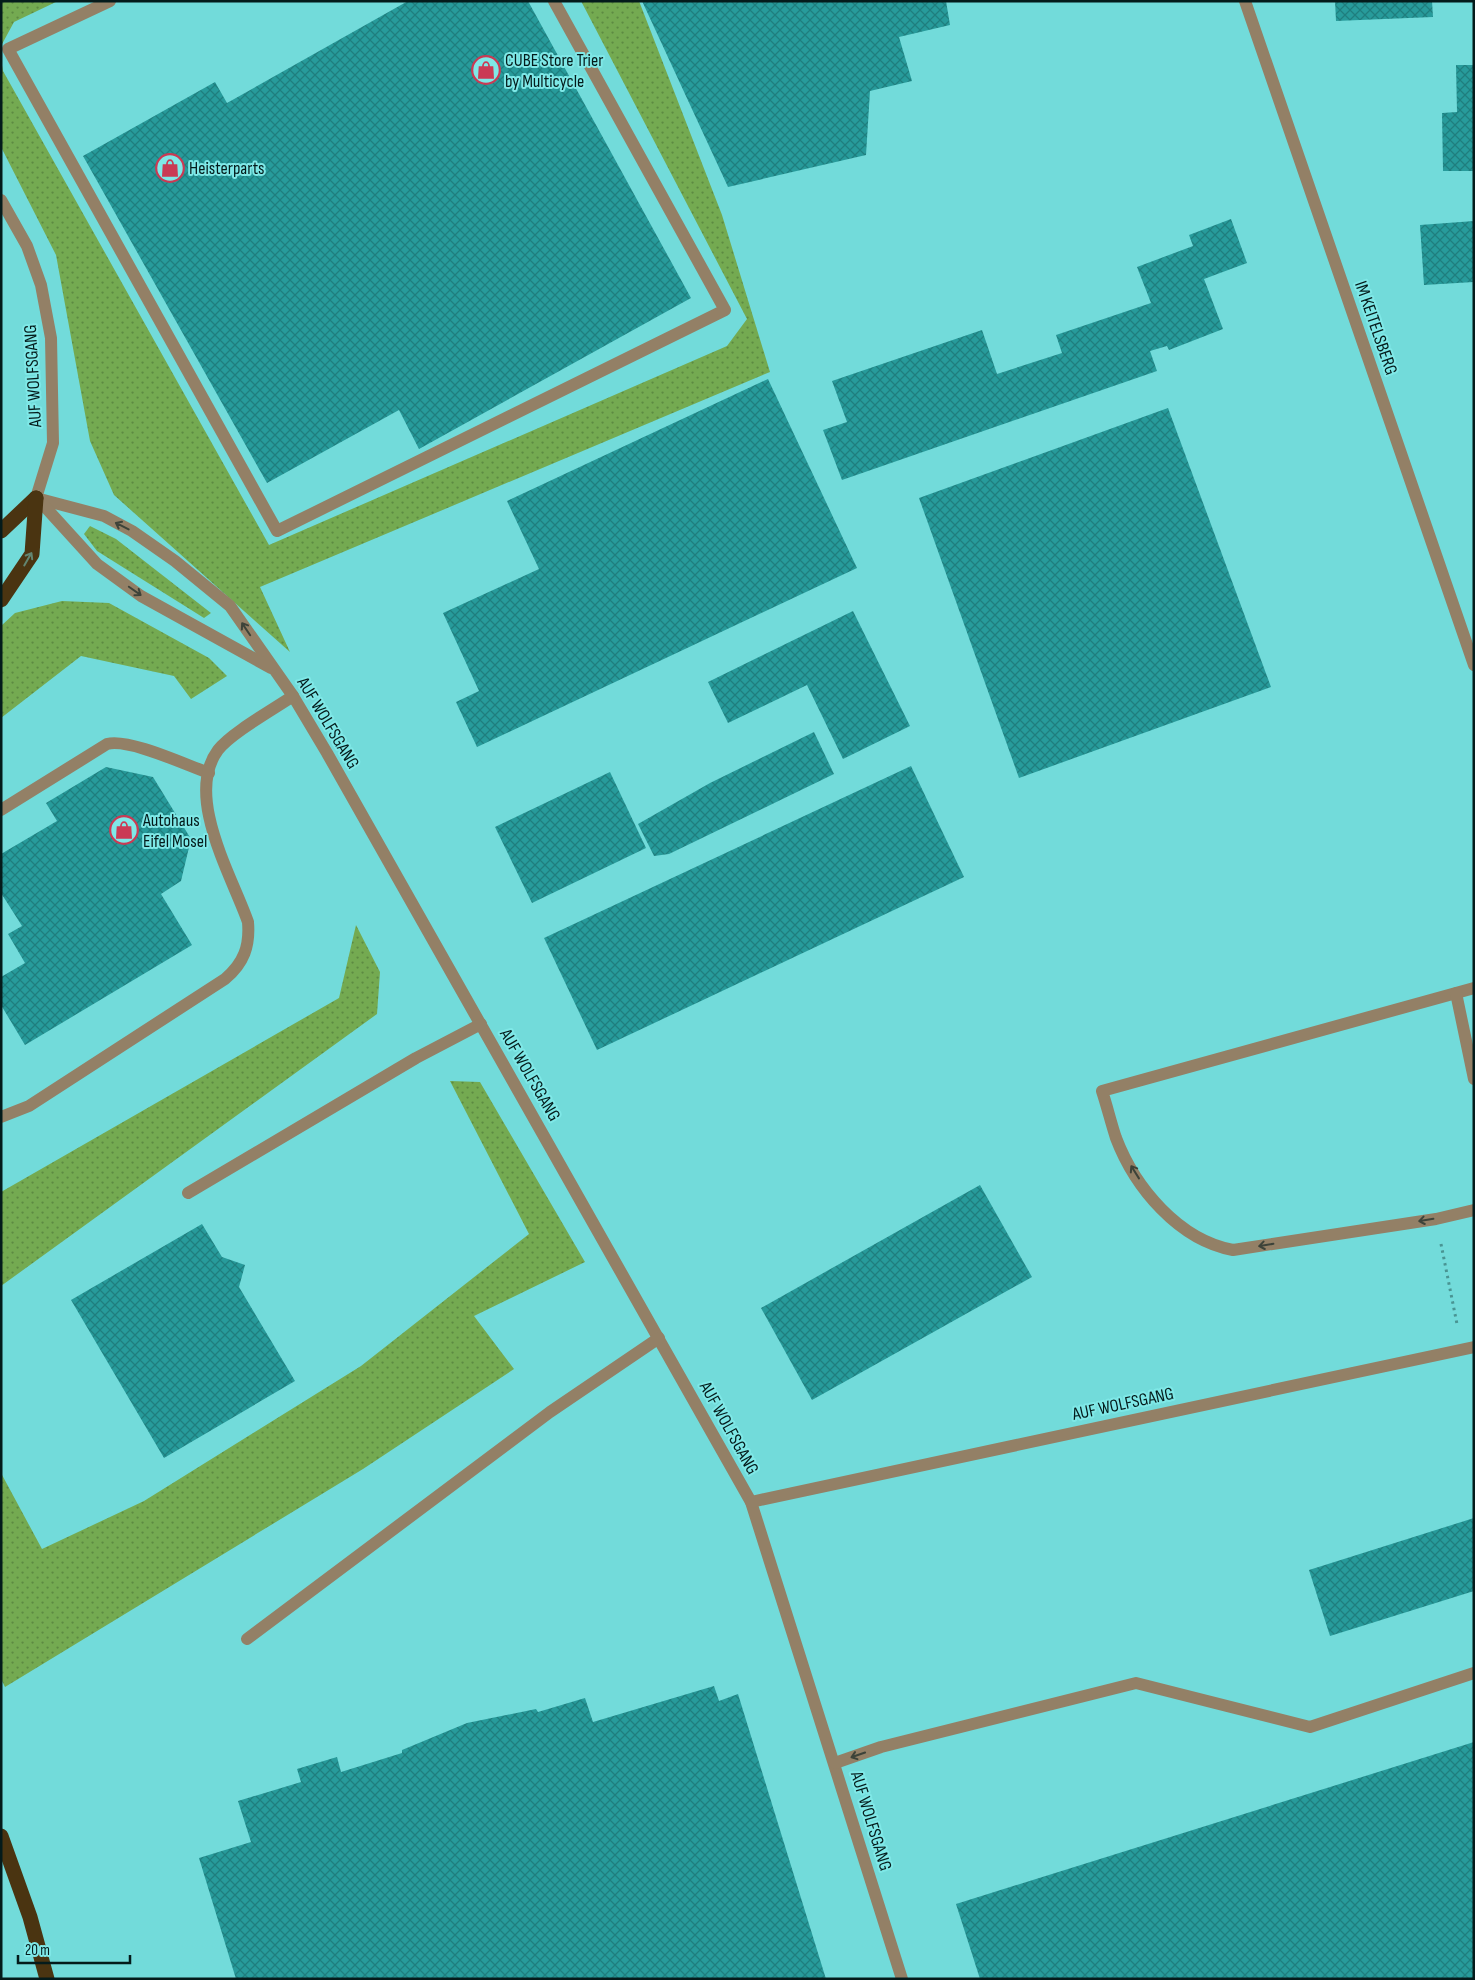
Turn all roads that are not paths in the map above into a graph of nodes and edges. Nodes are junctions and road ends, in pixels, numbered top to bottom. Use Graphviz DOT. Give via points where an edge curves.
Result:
graph roads {
  1 [pos="554,1"];
  2 [pos="1245,1"];
  3 [pos="102,2"];
  4 [pos="1,200"];
  5 [pos="36,498"];
  6 [pos="1,531"];
  7 [pos="1,600"];
  8 [pos="1474,665"];
  9 [pos="273,669"];
  10 [pos="293,696"];
  11 [pos="209,773"];
  12 [pos="1,810"];
  13 [pos="1474,988"];
  14 [pos="1456,993"];
  15 [pos="481,1024"];
  16 [pos="1474,1079"];
  17 [pos="1,1117"];
  18 [pos="188,1193"];
  19 [pos="1474,1210"];
  20 [pos="659,1338"];
  21 [pos="1474,1347"];
  22 [pos="751,1502"];
  23 [pos="247,1639"];
  24 [pos="1474,1673"];
  25 [pos="835,1763"];
  26 [pos="1,1836"];
  27 [pos="47,1979"];
  28 [pos="902,1979"];
  1 -- 3 [label="street" via="725,310 277,531 8,49"];
  2 -- 8 [label="street, IM KEITELSBERG"];
  4 -- 5 [label="street, AUF WOLFSGANG" via="27,246 41,285 52,338 53,443"];
  5 -- 6 [label="highway"];
  7 -- 5 [label="highway, one-way" via="32,554"];
  5 -- 9 [label="street, AUF WOLFSGANG, one-way" via="97,564 141,596"];
  9 -- 5 [label="street, AUF WOLFSGANG, one-way" via="230,606 176,561 104,516"];
  9 -- 10 [label="street, AUF WOLFSGANG"];
  10 -- 11 [label="street" via="224,744"];
  10 -- 15 [label="street, AUF WOLFSGANG"];
  11 -- 12 [label="street" via="114,742"];
  11 -- 17 [label="street" via="207,800 211,826 248,922 249,937 241,963 225,979 76,1077 29,1106"];
  13 -- 14 [label="street"];
  14 -- 16 [label="street"];
  19 -- 14 [label="street, one-way" via="1436,1219 1233,1250 1213,1246 1171,1219 1148,1192 1117,1140 1102,1090"];
  15 -- 18 [label="street" via="416,1058"];
  15 -- 20 [label="street, AUF WOLFSGANG"];
  20 -- 22 [label="street, AUF WOLFSGANG"];
  20 -- 23 [label="street" via="550,1412"];
  21 -- 22 [label="street, AUF WOLFSGANG"];
  22 -- 25 [label="street, AUF WOLFSGANG"];
  24 -- 25 [label="street, one-way" via="1310,1727 1136,1683 881,1747"];
  25 -- 28 [label="street, AUF WOLFSGANG"];
  26 -- 27 [label="highway" via="30,1917"];
}
